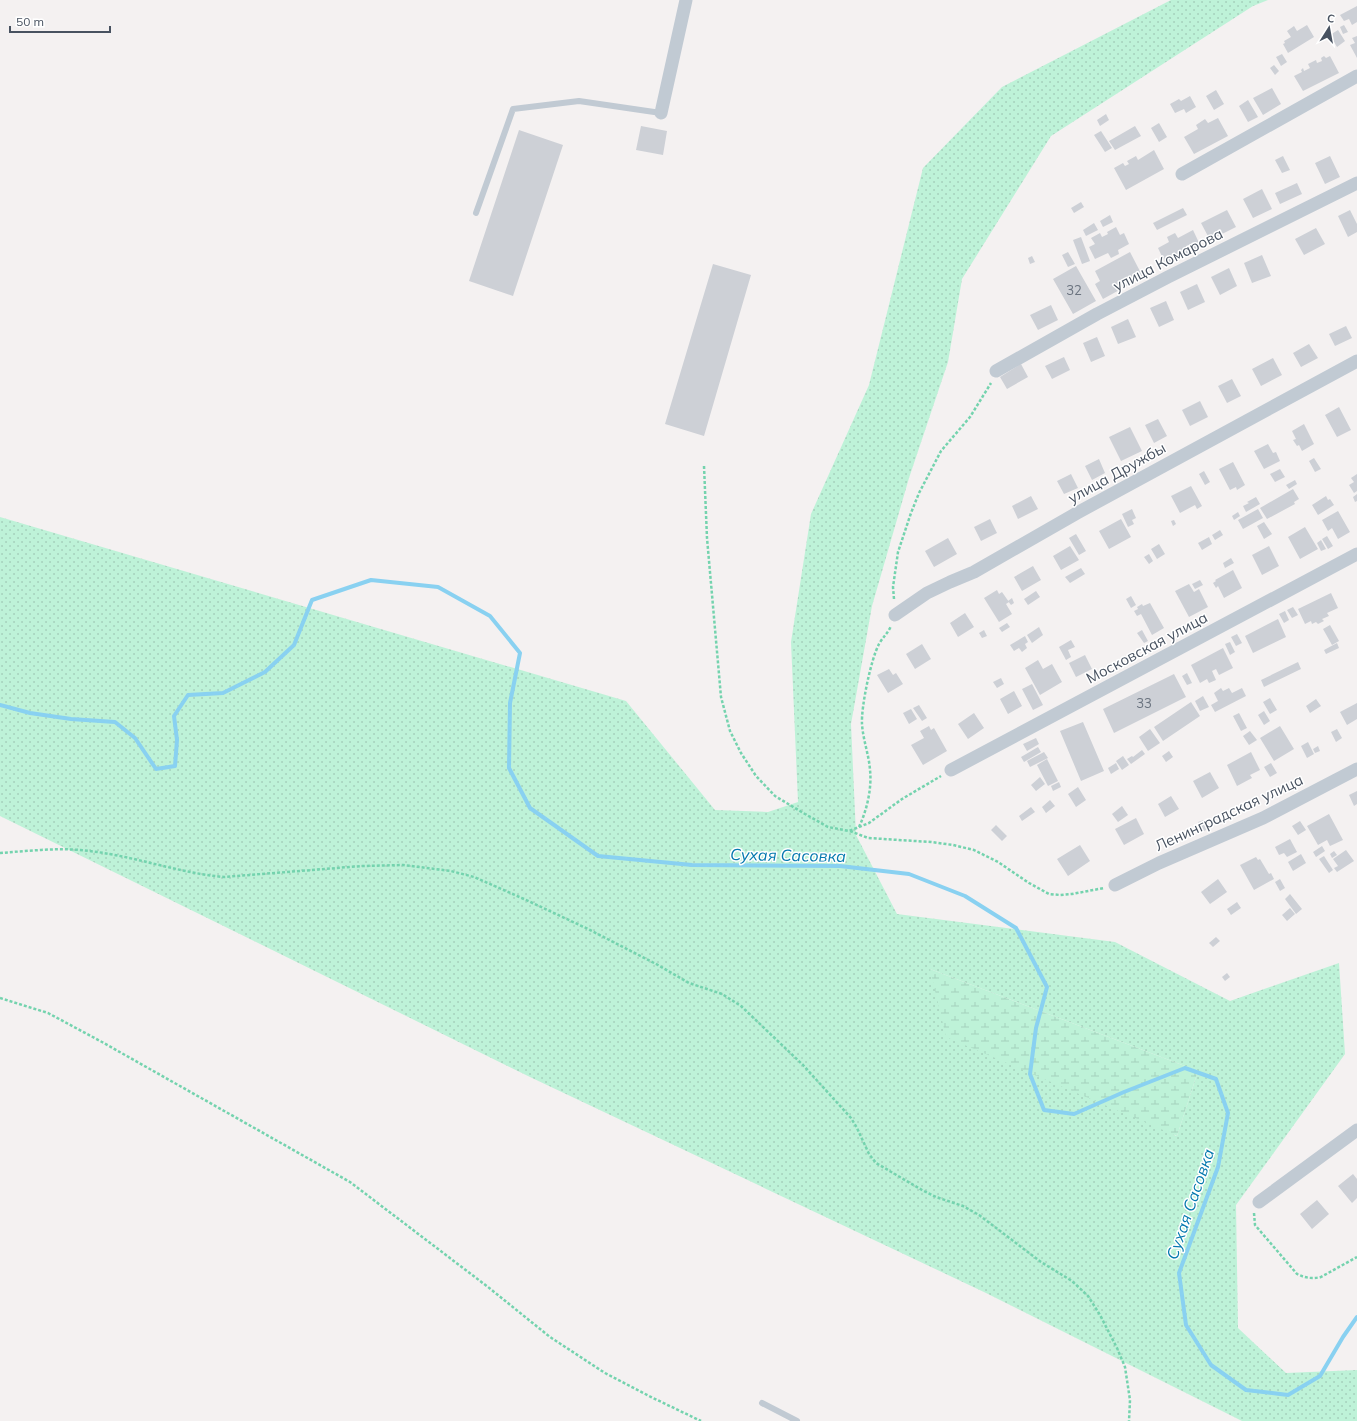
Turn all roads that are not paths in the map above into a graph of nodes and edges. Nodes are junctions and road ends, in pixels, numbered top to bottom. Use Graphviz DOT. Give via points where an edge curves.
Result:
graph roads {
  1 [pos="686,0"];
  2 [pos="1357,76"];
  3 [pos="661,113"];
  4 [pos="1182,174"];
  5 [pos="1357,183"];
  6 [pos="476,212"];
  7 [pos="1357,361"];
  8 [pos="996,371"];
  9 [pos="1357,554"];
  10 [pos="895,615"];
  11 [pos="1357,769"];
  12 [pos="951,770"];
  13 [pos="1115,885"];
  14 [pos="1357,1130"];
  15 [pos="1259,1202"];
  16 [pos="762,1403"];
  17 [pos="797,1421"];
  1 -- 3 [label="street"];
  2 -- 4 [label="street"];
  3 -- 6 [label="lane" via="579,101 513,109"];
  5 -- 8 [label="street, улица Комарова" via="1168,277"];
  7 -- 10 [label="street, улица Дружбы" via="1084,509 974,572 927,593"];
  9 -- 12 [label="street, Московская улица"];
  11 -- 13 [label="street, Ленинградская улица" via="1263,818"];
  14 -- 15 [label="street"];
  16 -- 17 [label="lane"];
}
